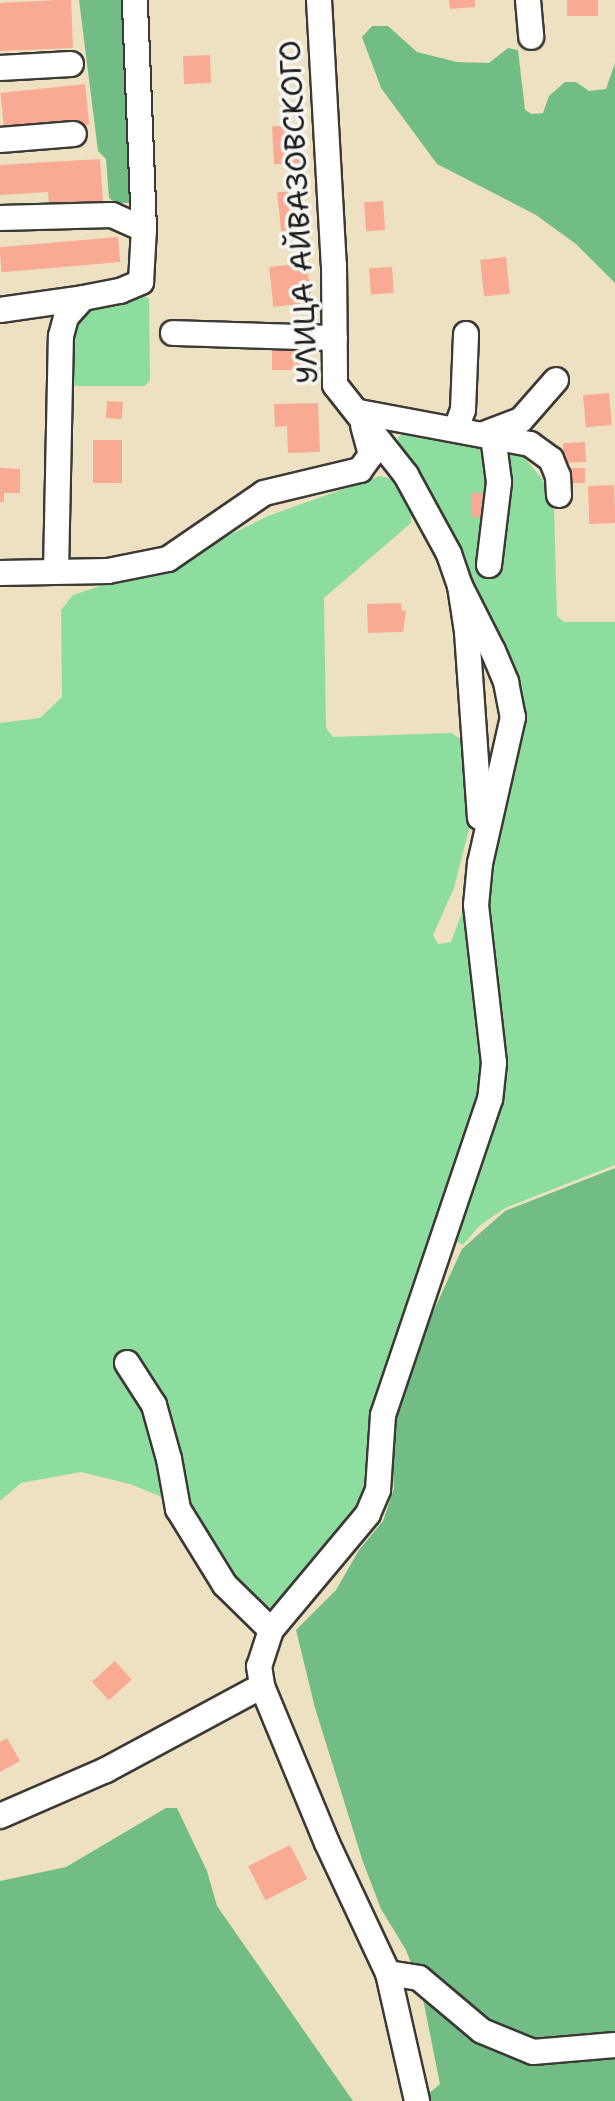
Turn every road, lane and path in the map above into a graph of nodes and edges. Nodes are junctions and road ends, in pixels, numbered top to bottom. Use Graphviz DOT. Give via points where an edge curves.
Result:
graph roads {
  1 [pos="135,0"];
  2 [pos="319,0"];
  3 [pos="528,0"];
  4 [pos="531,37"];
  5 [pos="71,64"];
  6 [pos="0,68"];
  7 [pos="74,134"];
  8 [pos="0,140"];
  9 [pos="0,218"];
  10 [pos="144,229"];
  11 [pos="83,298"];
  12 [pos="0,310"];
  13 [pos="173,333"];
  14 [pos="466,334"];
  15 [pos="335,338"];
  16 [pos="556,380"];
  17 [pos="359,412"];
  18 [pos="456,429"];
  19 [pos="489,435"];
  20 [pos="559,495"];
  21 [pos="489,565"];
  22 [pos="56,571"];
  23 [pos="0,573"];
  24 [pos="460,586"];
  25 [pos="480,863"];
  26 [pos="127,1363"];
  27 [pos="271,1630"];
  28 [pos="262,1686"];
  29 [pos="0,1816"];
  30 [pos="388,1973"];
  31 [pos="615,2045"];
  32 [pos="417,2101"];
  1 -- 10 [label="street"];
  2 -- 15 [label="street, УЛИЦА АЙВАЗОВСКОГО"];
  3 -- 4 [label="street"];
  5 -- 6 [label="street"];
  7 -- 8 [label="street"];
  9 -- 10 [label="street" via="112,215"];
  10 -- 11 [label="street" via="141,282"];
  11 -- 12 [label="street"];
  11 -- 22 [label="street" via="66,317 61,336"];
  13 -- 15 [label="street"];
  14 -- 18 [label="street" via="463,410"];
  15 -- 17 [label="street, УЛИЦА АЙВАЗОВСКОГО" via="335,385"];
  16 -- 19 [label="street" via="521,420"];
  17 -- 18 [label="street"];
  17 -- 22 [label="street" via="371,455 360,470 264,493 168,559 121,570"];
  17 -- 24 [label="street, УЛИЦА АЙВАЗОВСКОГО" via="406,475 449,554"];
  18 -- 19 [label="street"];
  19 -- 20 [label="street" via="530,444 551,459"];
  19 -- 21 [label="street" via="499,482"];
  22 -- 23 [label="street"];
  24 -- 25 [label="street" via="478,761"];
  24 -- 25 [label="street" via="506,682 513,717"];
  25 -- 27 [label="street" via="476,905 494,1063 490,1099 383,1415 378,1490 368,1514"];
  26 -- 27 [label="street" via="154,1405 178,1509 225,1585"];
  27 -- 28 [label="street" via="259,1666"];
  28 -- 29 [label="street" via="106,1770"];
  28 -- 30 [label="street"];
  30 -- 31 [label="street" via="419,1978 482,2031 533,2052"];
  30 -- 32 [label="street"];
}
